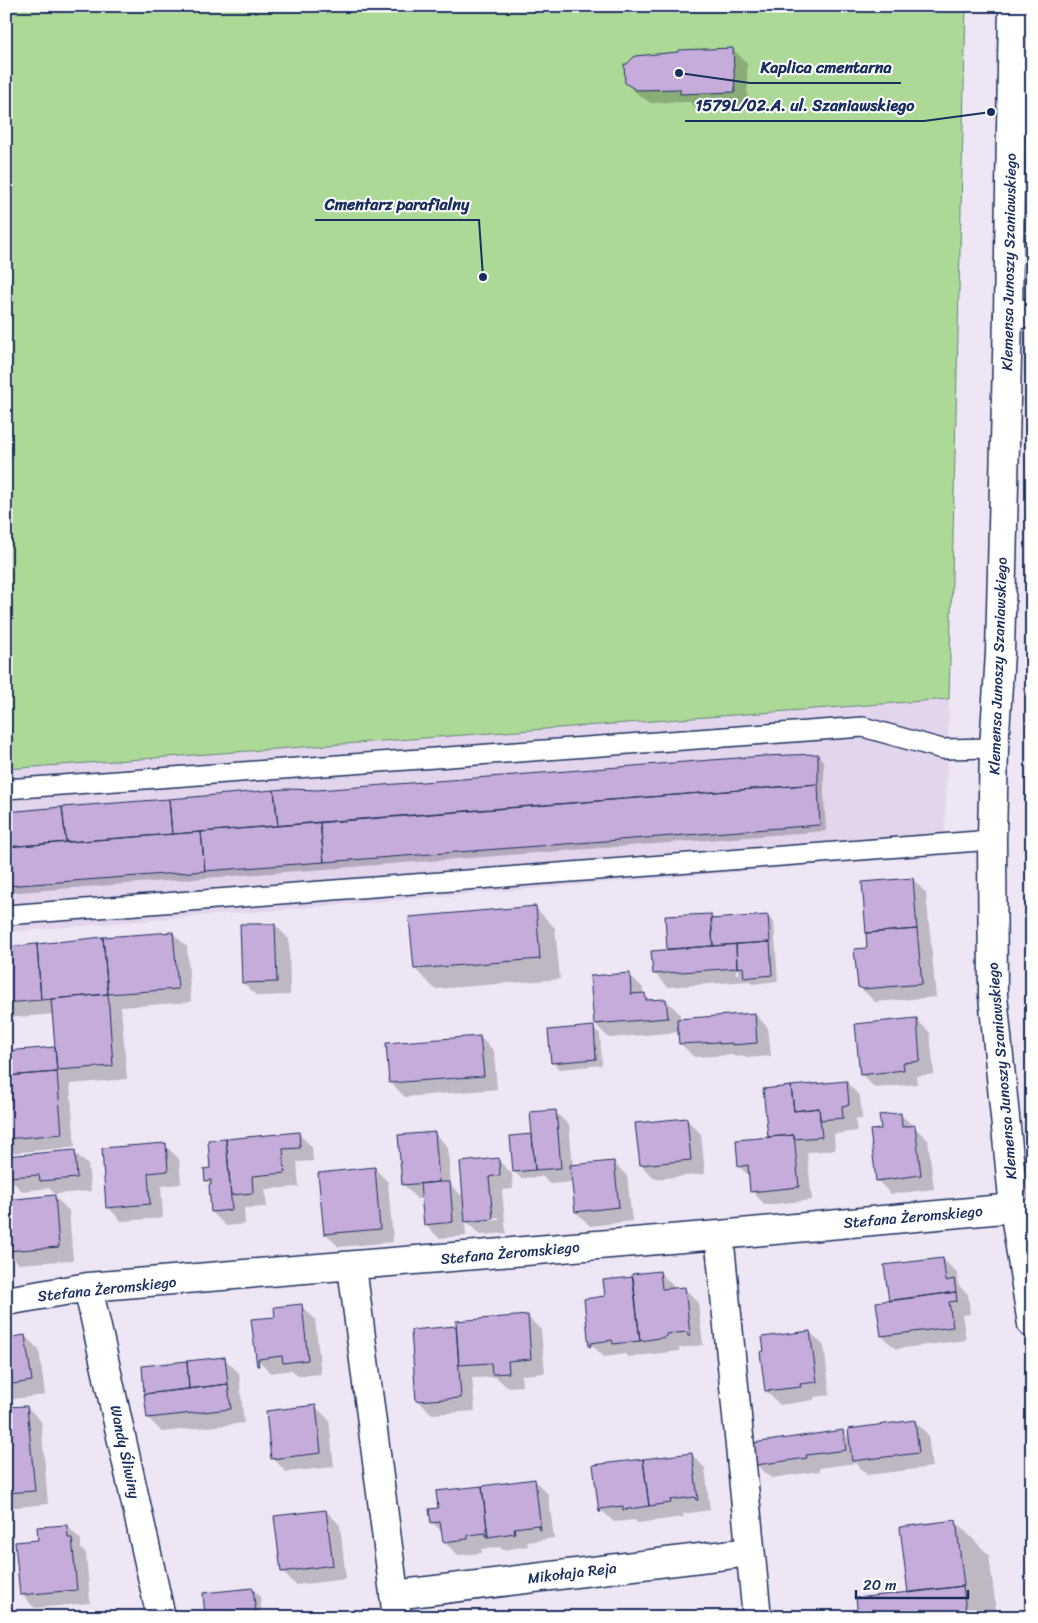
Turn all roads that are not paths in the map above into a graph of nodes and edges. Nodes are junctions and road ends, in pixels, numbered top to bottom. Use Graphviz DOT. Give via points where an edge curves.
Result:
graph roads {
  1 [pos="1013,6"];
  2 [pos="1020,314"];
  3 [pos="994,748"];
  4 [pos="6,790"];
  5 [pos="992,840"];
  6 [pos="6,915"];
  7 [pos="1014,1208"];
  8 [pos="720,1235"];
  9 [pos="352,1267"];
  10 [pos="88,1287"];
  11 [pos="6,1301"];
  12 [pos="1032,1324"];
  13 [pos="750,1552"];
  14 [pos="395,1606"];
  15 [pos="161,1617"];
  16 [pos="758,1617"];
  1 -- 2 [label="street, Klemensa Junoszy Szaniawskiego"];
  2 -- 3 [label="street, Klemensa Junoszy Szaniawskiego"];
  3 -- 4 [label="lane" via="942,749 863,726"];
  3 -- 5 [label="street, Klemensa Junoszy Szaniawskiego"];
  5 -- 6 [label="lane"];
  5 -- 7 [label="street, Klemensa Junoszy Szaniawskiego" via="993,996"];
  7 -- 8 [label="street, Stefana Żeromskiego"];
  7 -- 12 [label="street, Klemensa Junoszy Szaniawskiego"];
  8 -- 9 [label="street, Stefana Żeromskiego"];
  8 -- 13 [label="street"];
  9 -- 10 [label="street, Stefana Żeromskiego"];
  9 -- 14 [label="street, Mikołaja Reja"];
  10 -- 11 [label="street, Stefana Żeromskiego"];
  10 -- 15 [label="street, Wandy Śliwiny"];
  13 -- 14 [label="street, Mikołaja Reja"];
  13 -- 16 [label="street"];
}
